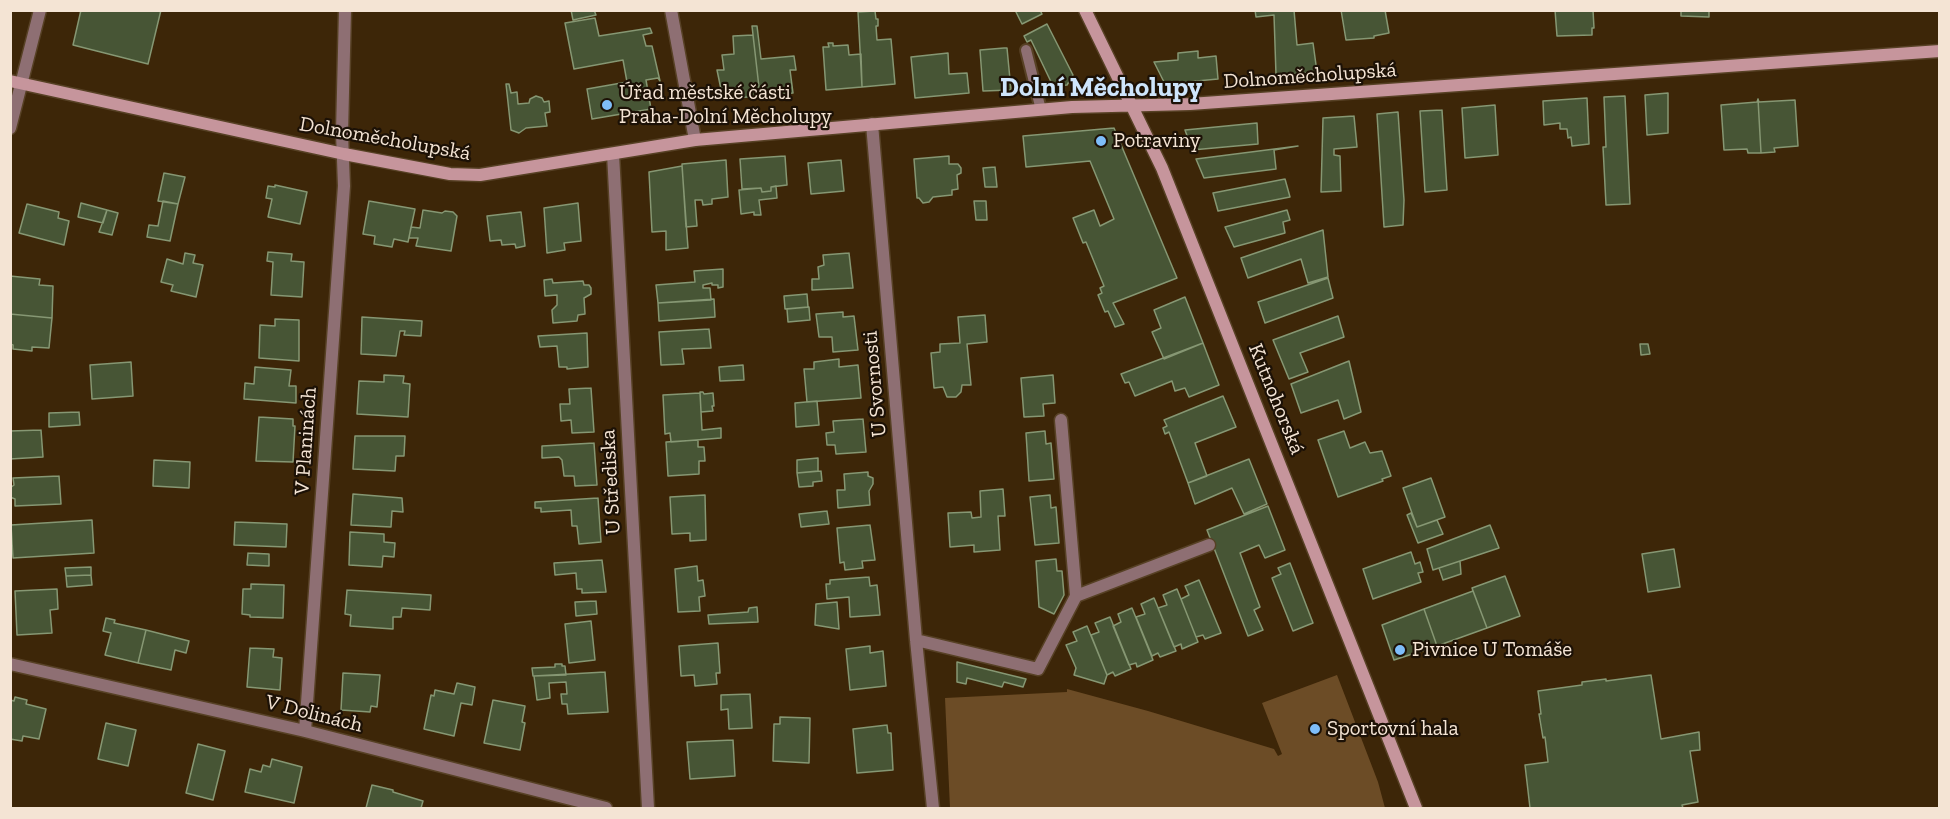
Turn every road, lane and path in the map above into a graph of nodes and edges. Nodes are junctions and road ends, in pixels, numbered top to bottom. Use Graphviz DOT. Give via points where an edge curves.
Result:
graph roads {
  1 [pos="40,10"];
  2 [pos="345,10"];
  3 [pos="671,10"];
  4 [pos="1085,10"];
  5 [pos="1026,50"];
  6 [pos="1940,51"];
  7 [pos="16,82"];
  8 [pos="1131,105"];
  9 [pos="1041,110"];
  10 [pos="872,124"];
  11 [pos="10,128"];
  12 [pos="695,140"];
  13 [pos="344,154"];
  14 [pos="613,154"];
  15 [pos="1061,420"];
  16 [pos="1209,545"];
  17 [pos="1076,596"];
  18 [pos="916,640"];
  19 [pos="10,663"];
  20 [pos="305,731"];
  21 [pos="606,808"];
  22 [pos="648,808"];
  23 [pos="933,808"];
  24 [pos="1416,808"];
  1 -- 7 [label="street"];
  2 -- 13 [label="street, V Planinách"];
  3 -- 12 [label="street"];
  4 -- 8 [label="street, Kutnohorská"];
  5 -- 9 [label="lane"];
  6 -- 8 [label="street, Dolnoměcholupská"];
  7 -- 11 [label="street"];
  7 -- 13 [label="street, Dolnoměcholupská"];
  8 -- 9 [label="street, Dolnoměcholupská"];
  8 -- 24 [label="street, Kutnohorská" via="1193,242"];
  9 -- 10 [label="street, Dolnoměcholupská"];
  10 -- 12 [label="street, Dolnoměcholupská"];
  10 -- 18 [label="street, U Svornosti"];
  12 -- 14 [label="street, Dolnoměcholupská"];
  13 -- 14 [label="street, Dolnoměcholupská" via="450,174 480,175"];
  13 -- 20 [label="street, V Planinách"];
  14 -- 22 [label="street, U Střediska"];
  15 -- 17 [label="street"];
  16 -- 17 [label="street"];
  17 -- 18 [label="street" via="1038,669"];
  18 -- 23 [label="street, U Svornosti"];
  19 -- 20 [label="street, V Dolinách"];
  20 -- 21 [label="street, V Dolinách"];
}
